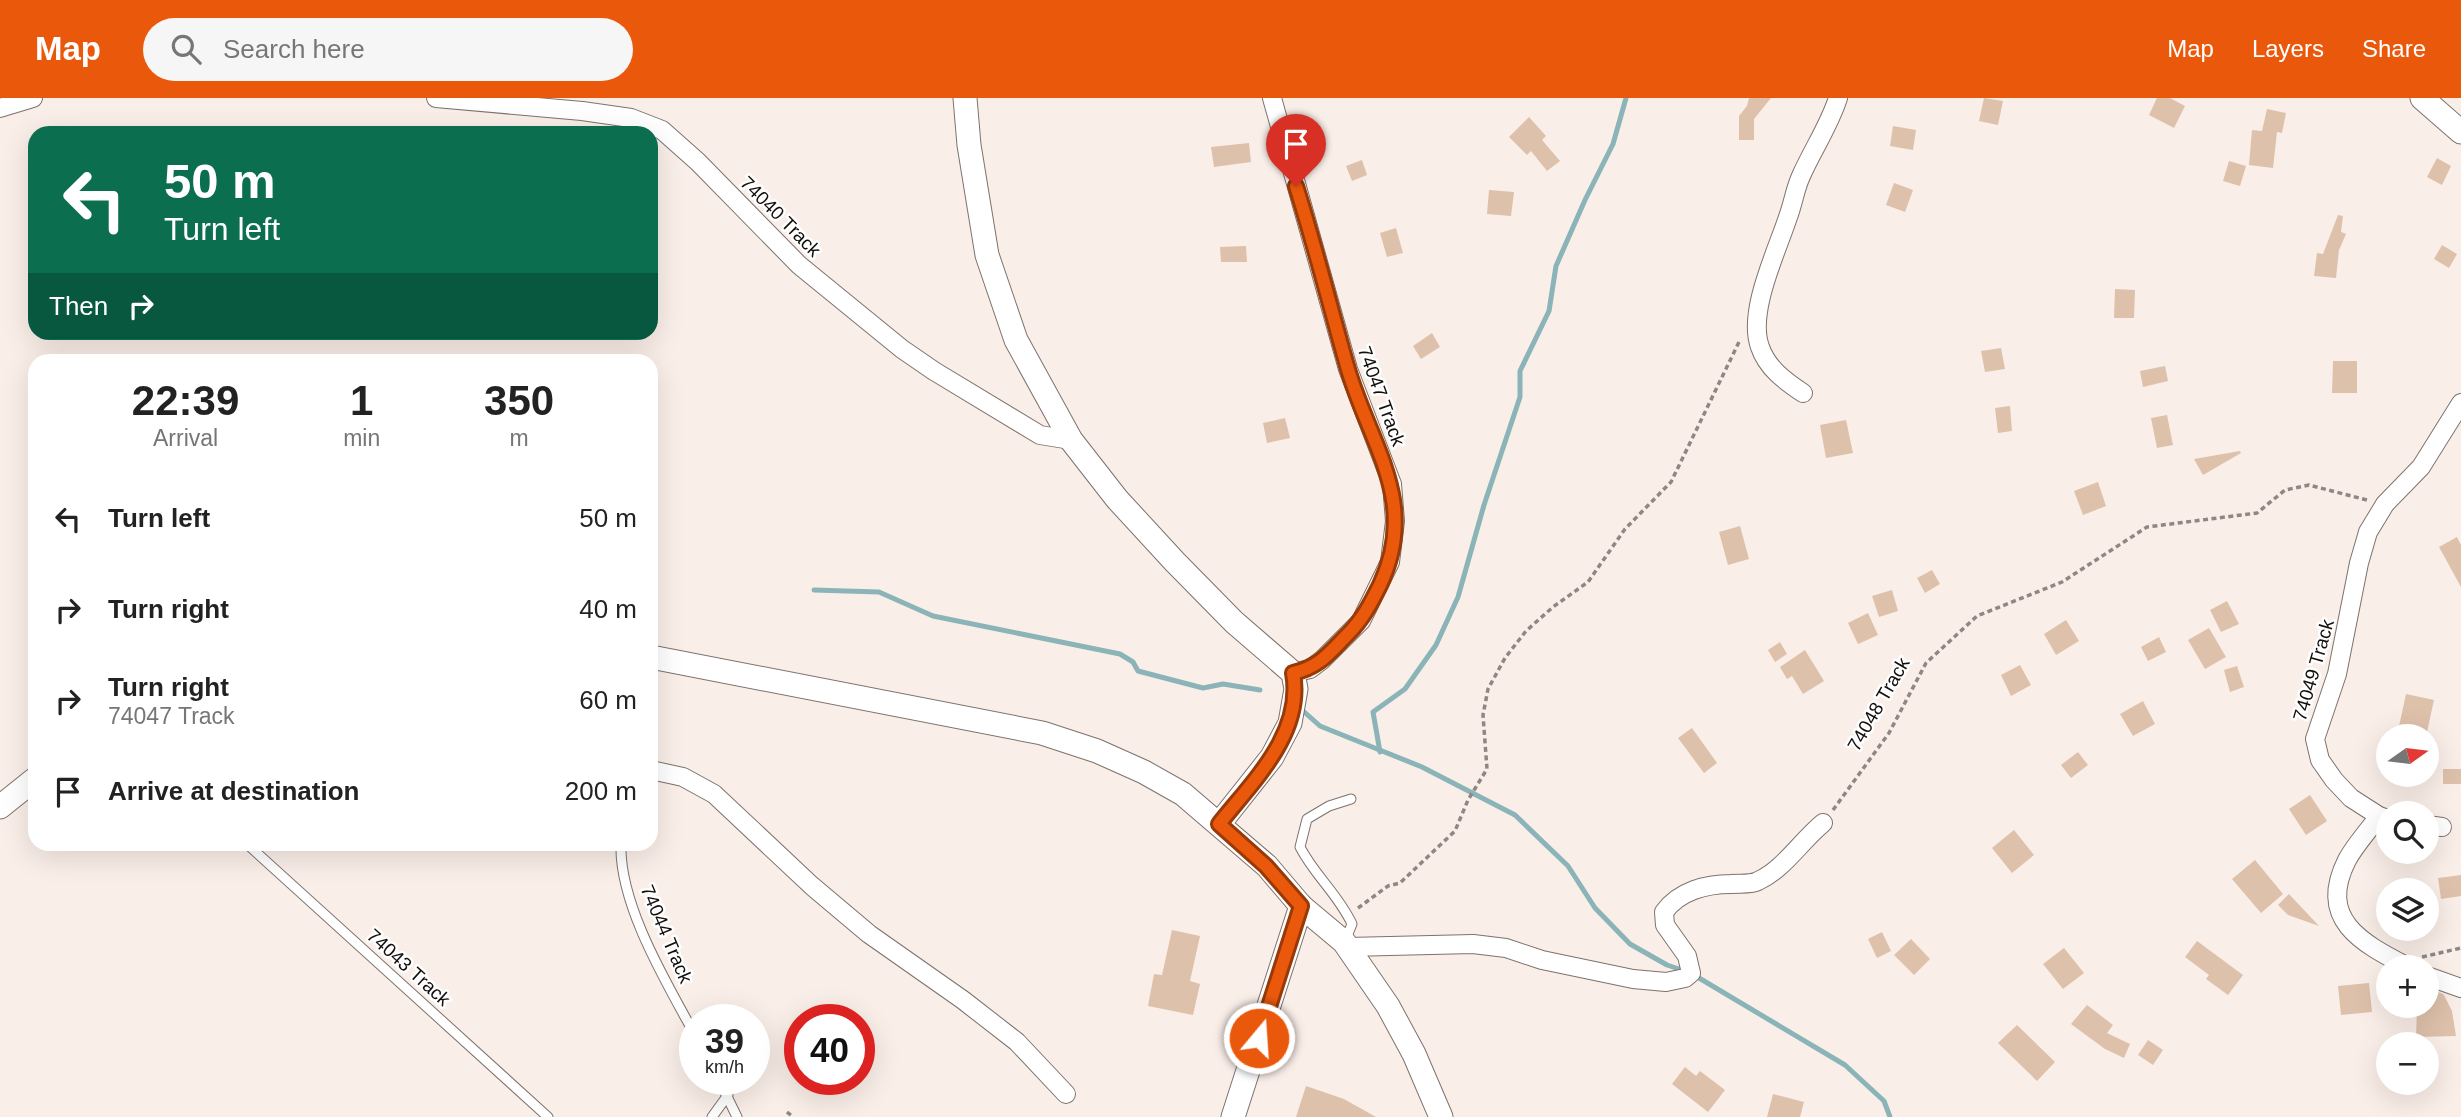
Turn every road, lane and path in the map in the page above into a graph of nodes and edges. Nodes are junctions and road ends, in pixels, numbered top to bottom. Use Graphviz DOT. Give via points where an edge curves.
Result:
graph roads {
  1 [pos="33,98"];
  2 [pos="436,98"];
  3 [pos="965,98"];
  4 [pos="1272,98"];
  5 [pos="1838,98"];
  6 [pos="2422,98"];
  7 [pos="0,108"];
  8 [pos="652,126"];
  9 [pos="658,128"];
  10 [pos="2461,132"];
  11 [pos="1741,337"];
  12 [pos="1803,393"];
  13 [pos="2461,403"];
  14 [pos="1072,440"];
  15 [pos="2385,504"];
  16 [pos="658,658"];
  17 [pos="1295,681"];
  18 [pos="658,772"];
  19 [pos="28,785"];
  20 [pos="1351,799"];
  21 [pos="0,807"];
  22 [pos="2376,813"];
  23 [pos="1823,823"];
  24 [pos="1219,824"];
  25 [pos="2376,827"];
  26 [pos="255,851"];
  27 [pos="621,851"];
  28 [pos="1301,906"];
  29 [pos="1348,916"];
  30 [pos="1346,945"];
  31 [pos="2461,948"];
  32 [pos="2386,955"];
  33 [pos="2438,955"];
  34 [pos="2439,980"];
  35 [pos="2461,988"];
  36 [pos="679,1006"];
  37 [pos="1066,1094"];
  38 [pos="728,1095"];
  39 [pos="787,1112"];
  40 [pos="548,1117"];
  41 [pos="712,1117"];
  42 [pos="737,1117"];
  43 [pos="793,1117"];
  44 [pos="1233,1117"];
  45 [pos="1441,1117"];
  1 -- 7 [label="street"];
  2 -- 8 [label="street, 74040 Track" via="582,111"];
  3 -- 14 [label="street" via="987,255 1016,340"];
  4 -- 17 [label="street, 74047 Track" via="1348,369 1392,484 1395,521 1390,562 1361,621"];
  5 -- 12 [label="street" via="1800,178 1756,322 1766,361"];
  6 -- 10 [label="street"];
  9 -- 14 [label="street, 74040 Track" via="698,162 799,265 902,349 1040,435"];
  11 -- 29 [label="path" via="1671,482 1625,529 1588,582 1526,631 1505,658 1488,689 1483,715 1488,769 1455,831 1400,883 1388,886"];
  13 -- 15 [label="street" via="2421,467"];
  14 -- 17 [label="street" via="1117,499 1175,562"];
  15 -- 22 [label="street, 74049 Track" via="2368,532 2337,674 2315,739 2320,760 2334,780 2351,798"];
  15 -- 23 [label="path, 74048 Track" via="2309,485 2285,490 2257,513 2147,527 2062,582 1977,616 1926,663 1889,733"];
  16 -- 24 [label="street" via="1042,733 1144,772 1183,794"];
  17 -- 24 [label="street" via="1290,723 1272,757"];
  18 -- 37 [label="street" via="683,777 714,794 869,934 1017,1042"];
  19 -- 21 [label="street"];
  20 -- 29 [label="lane" via="1307,819 1300,847"];
  23 -- 30 [label="street" via="1755,883 1718,884 1672,900 1664,912 1665,925 1688,956 1690,972 1677,981 1611,975 1506,947"];
  24 -- 28 [label="street" via="1266,866"];
  25 -- 32 [label="street" via="2347,859 2338,888 2338,912 2350,929"];
  26 -- 40 [label="lane, 74043 Track"];
  27 -- 36 [label="lane, 74044 Track" via="630,900"];
  28 -- 30 [label="street"];
  28 -- 44 [label="street"];
  29 -- 30 [label="lane" via="1352,924"];
  30 -- 45 [label="street" via="1388,1006"];
  31 -- 33 [label="path"];
  34 -- 35 [label="street"];
  38 -- 41 [label="lane"];
  38 -- 42 [label="lane"];
  39 -- 43 [label="path"];
}
